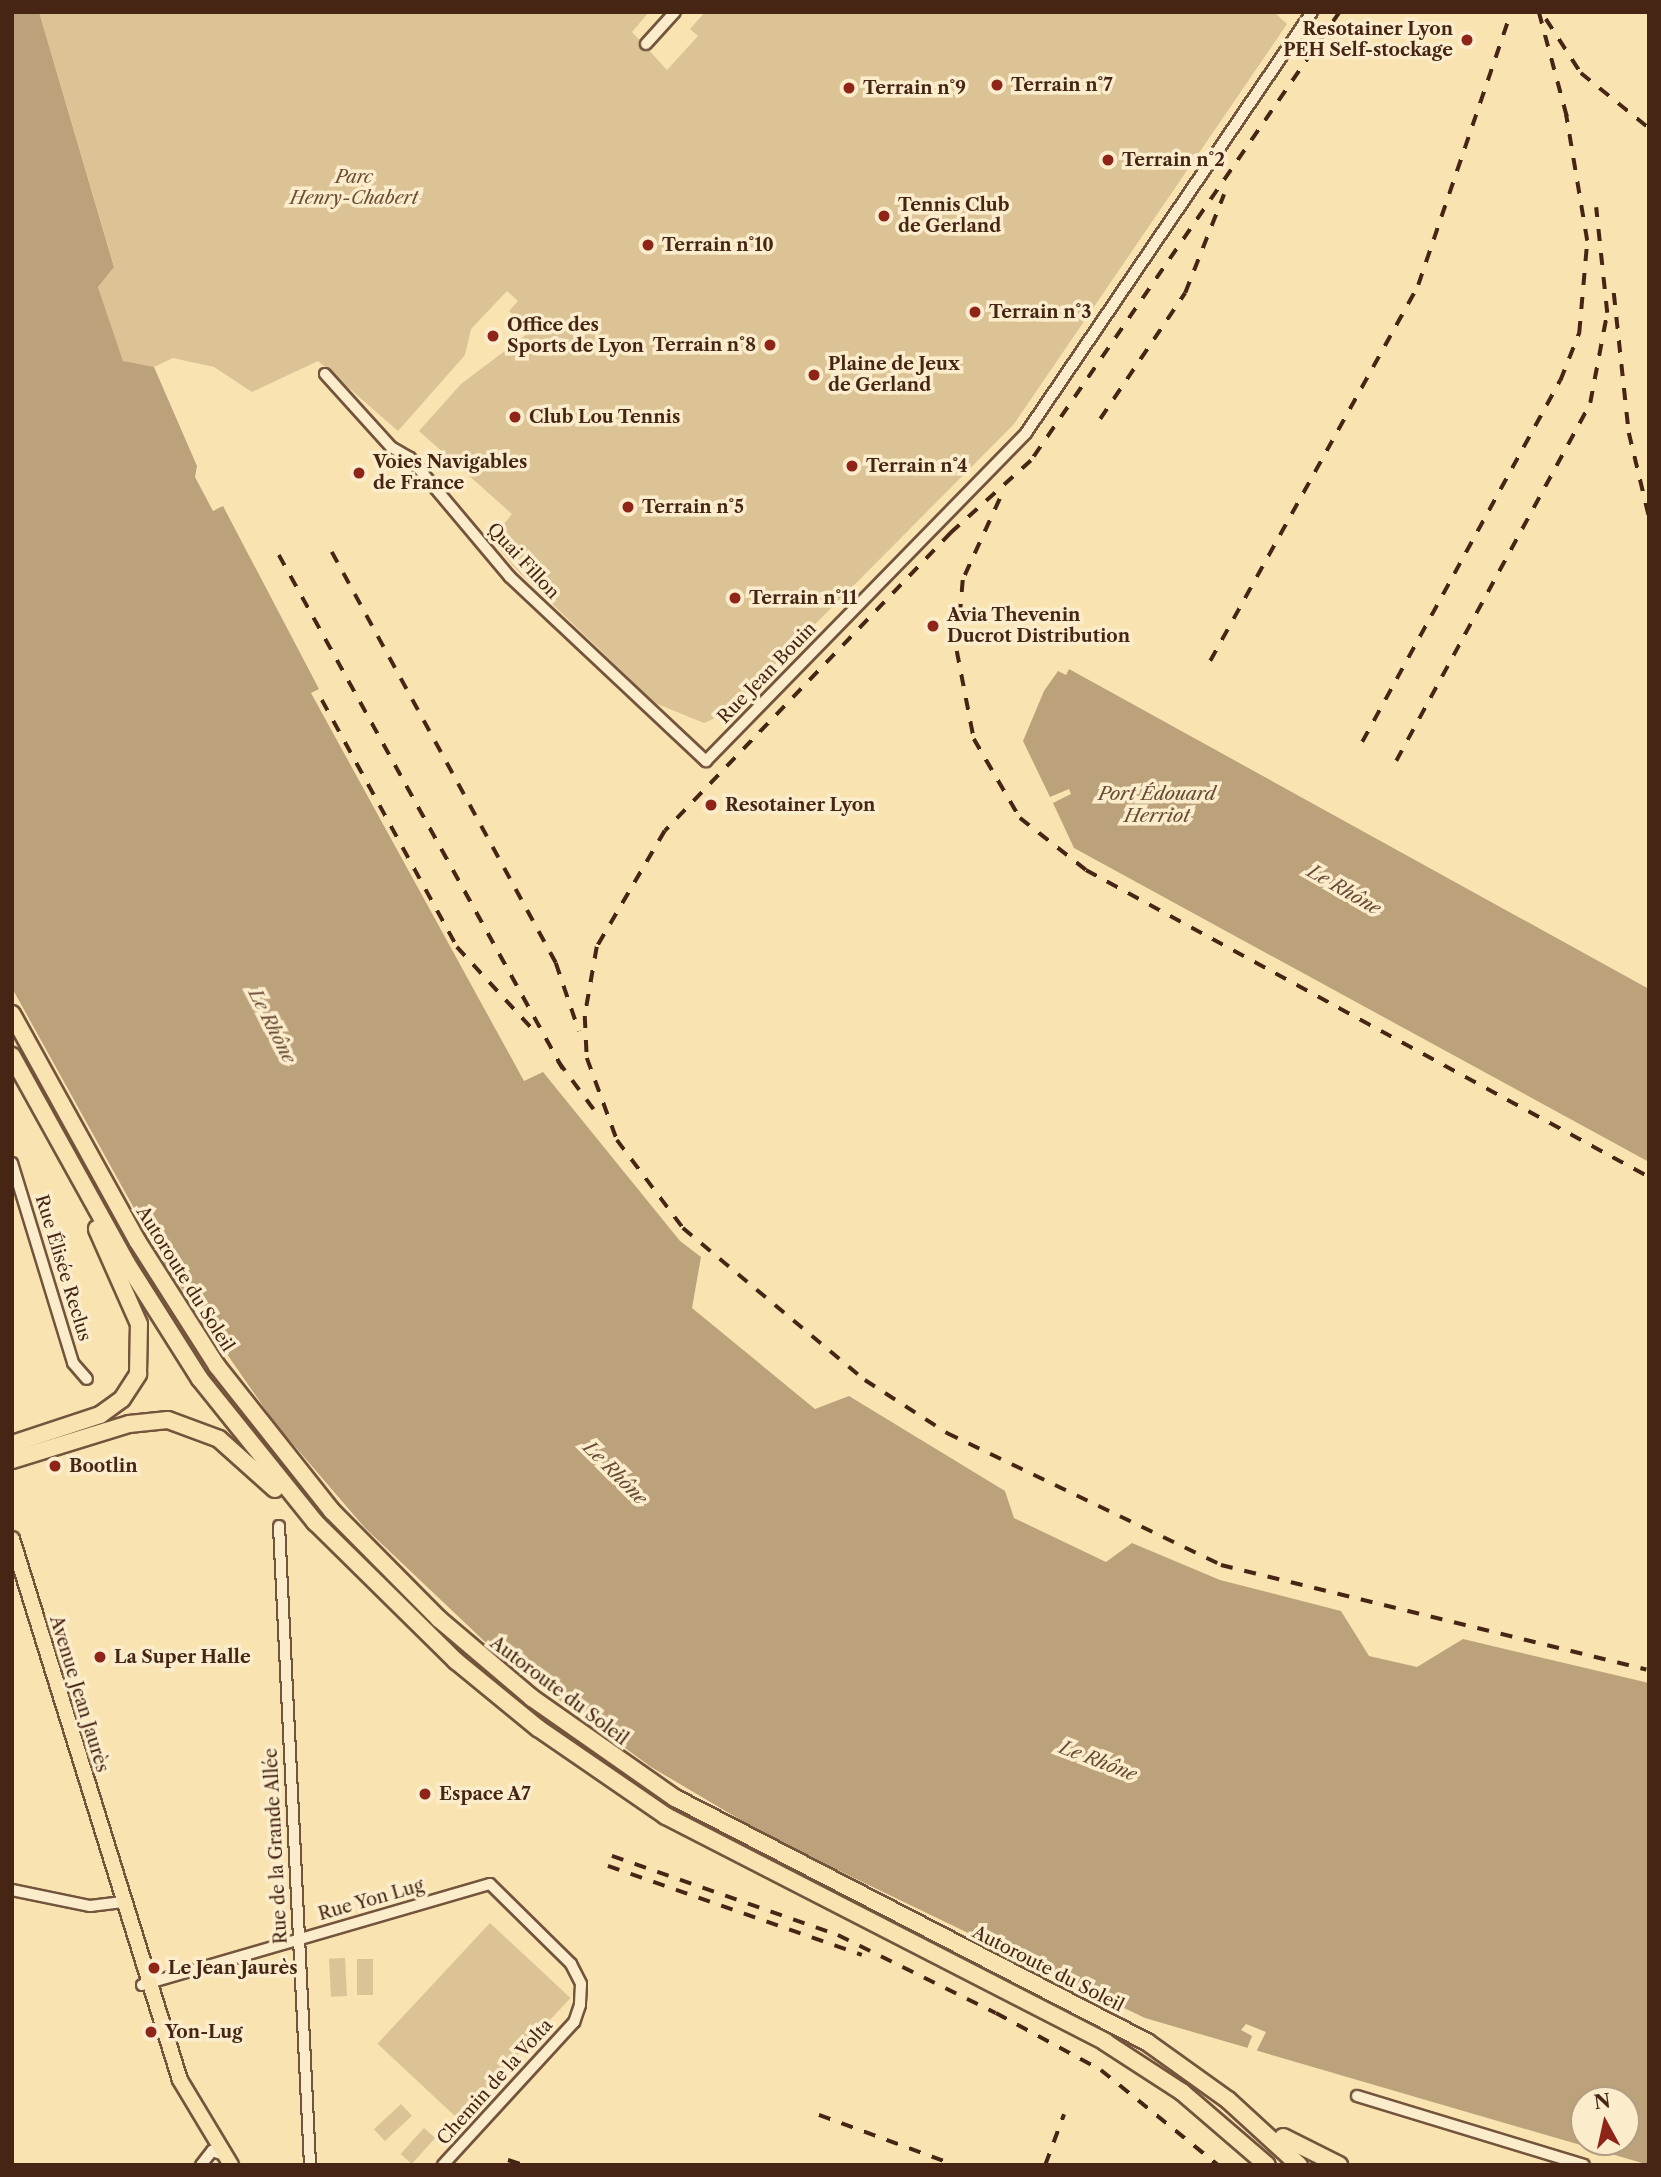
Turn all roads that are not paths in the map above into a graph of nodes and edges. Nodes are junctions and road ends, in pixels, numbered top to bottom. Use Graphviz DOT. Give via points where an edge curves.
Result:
graph roads {
  1 [pos="675,12"];
  2 [pos="1312,12"];
  3 [pos="646,44"];
  4 [pos="325,374"];
  5 [pos="706,761"];
  6 [pos="12,1014"];
  7 [pos="12,1056"];
  8 [pos="55,1134"];
  9 [pos="12,1163"];
  10 [pos="87,1380"];
  11 [pos="12,1444"];
  12 [pos="12,1460"];
  13 [pos="279,1526"];
  14 [pos="12,1539"];
  15 [pos="348,1557"];
  16 [pos="12,1890"];
  17 [pos="121,1903"];
  18 [pos="298,1940"];
  19 [pos="146,1984"];
  20 [pos="573,2022"];
  21 [pos="1202,2080"];
  22 [pos="1357,2096"];
  23 [pos="212,2151"];
  24 [pos="226,2162"];
  25 [pos="201,2165"];
  26 [pos="310,2165"];
  27 [pos="443,2165"];
  28 [pos="1267,2165"];
  29 [pos="1299,2165"];
  30 [pos="1339,2165"];
  31 [pos="1584,2165"];
  1 -- 3 [label="street"];
  2 -- 5 [label="street, Rue Jean Bouin" via="1026,433"];
  4 -- 5 [label="street, Quai Fillon" via="391,447 410,458 510,577"];
  6 -- 21 [label="highway, Autoroute du Soleil" via="138,1242 217,1366 332,1511 439,1619 531,1698 675,1798 777,1856 1094,2012"];
  7 -- 8 [label="highway"];
  8 -- 11 [label="highway" via="135,1314 142,1354 131,1387 108,1410"];
  8 -- 15 [label="highway" via="201,1379"];
  9 -- 10 [label="street, Rue Élisée Reclus" via="73,1363"];
  12 -- 15 [label="highway" via="138,1422 191,1425 226,1444"];
  13 -- 18 [label="street, Rue de la Grande Allée"];
  14 -- 17 [label="main road, Avenue Jean Jaurès"];
  15 -- 28 [label="highway" via="501,1699 632,1794 765,1872 1113,2047 1213,2116"];
  16 -- 17 [label="street" via="90,1906"];
  17 -- 19 [label="main road, Avenue Jean Jaurès"];
  18 -- 19 [label="street, Rue Yon Lug"];
  18 -- 20 [label="street, Rue Yon Lug" via="490,1885 570,1964 581,1984"];
  18 -- 26 [label="street, Rue de la Grande Allée"];
  19 -- 23 [label="main road, Avenue Jean Jaurès" via="182,2102"];
  19 -- 24 [label="main road, Avenue Jean Jaurès" via="183,2089"];
  20 -- 27 [label="street, Chemin de la Volta"];
  21 -- 29 [label="highway, Autoroute du Soleil"];
  21 -- 30 [label="highway" via="1298,2148"];
  22 -- 31 [label="street"];
  23 -- 24 [label="main road, Avenue Jean Jaurès"];
  23 -- 25 [label="street"];
}
